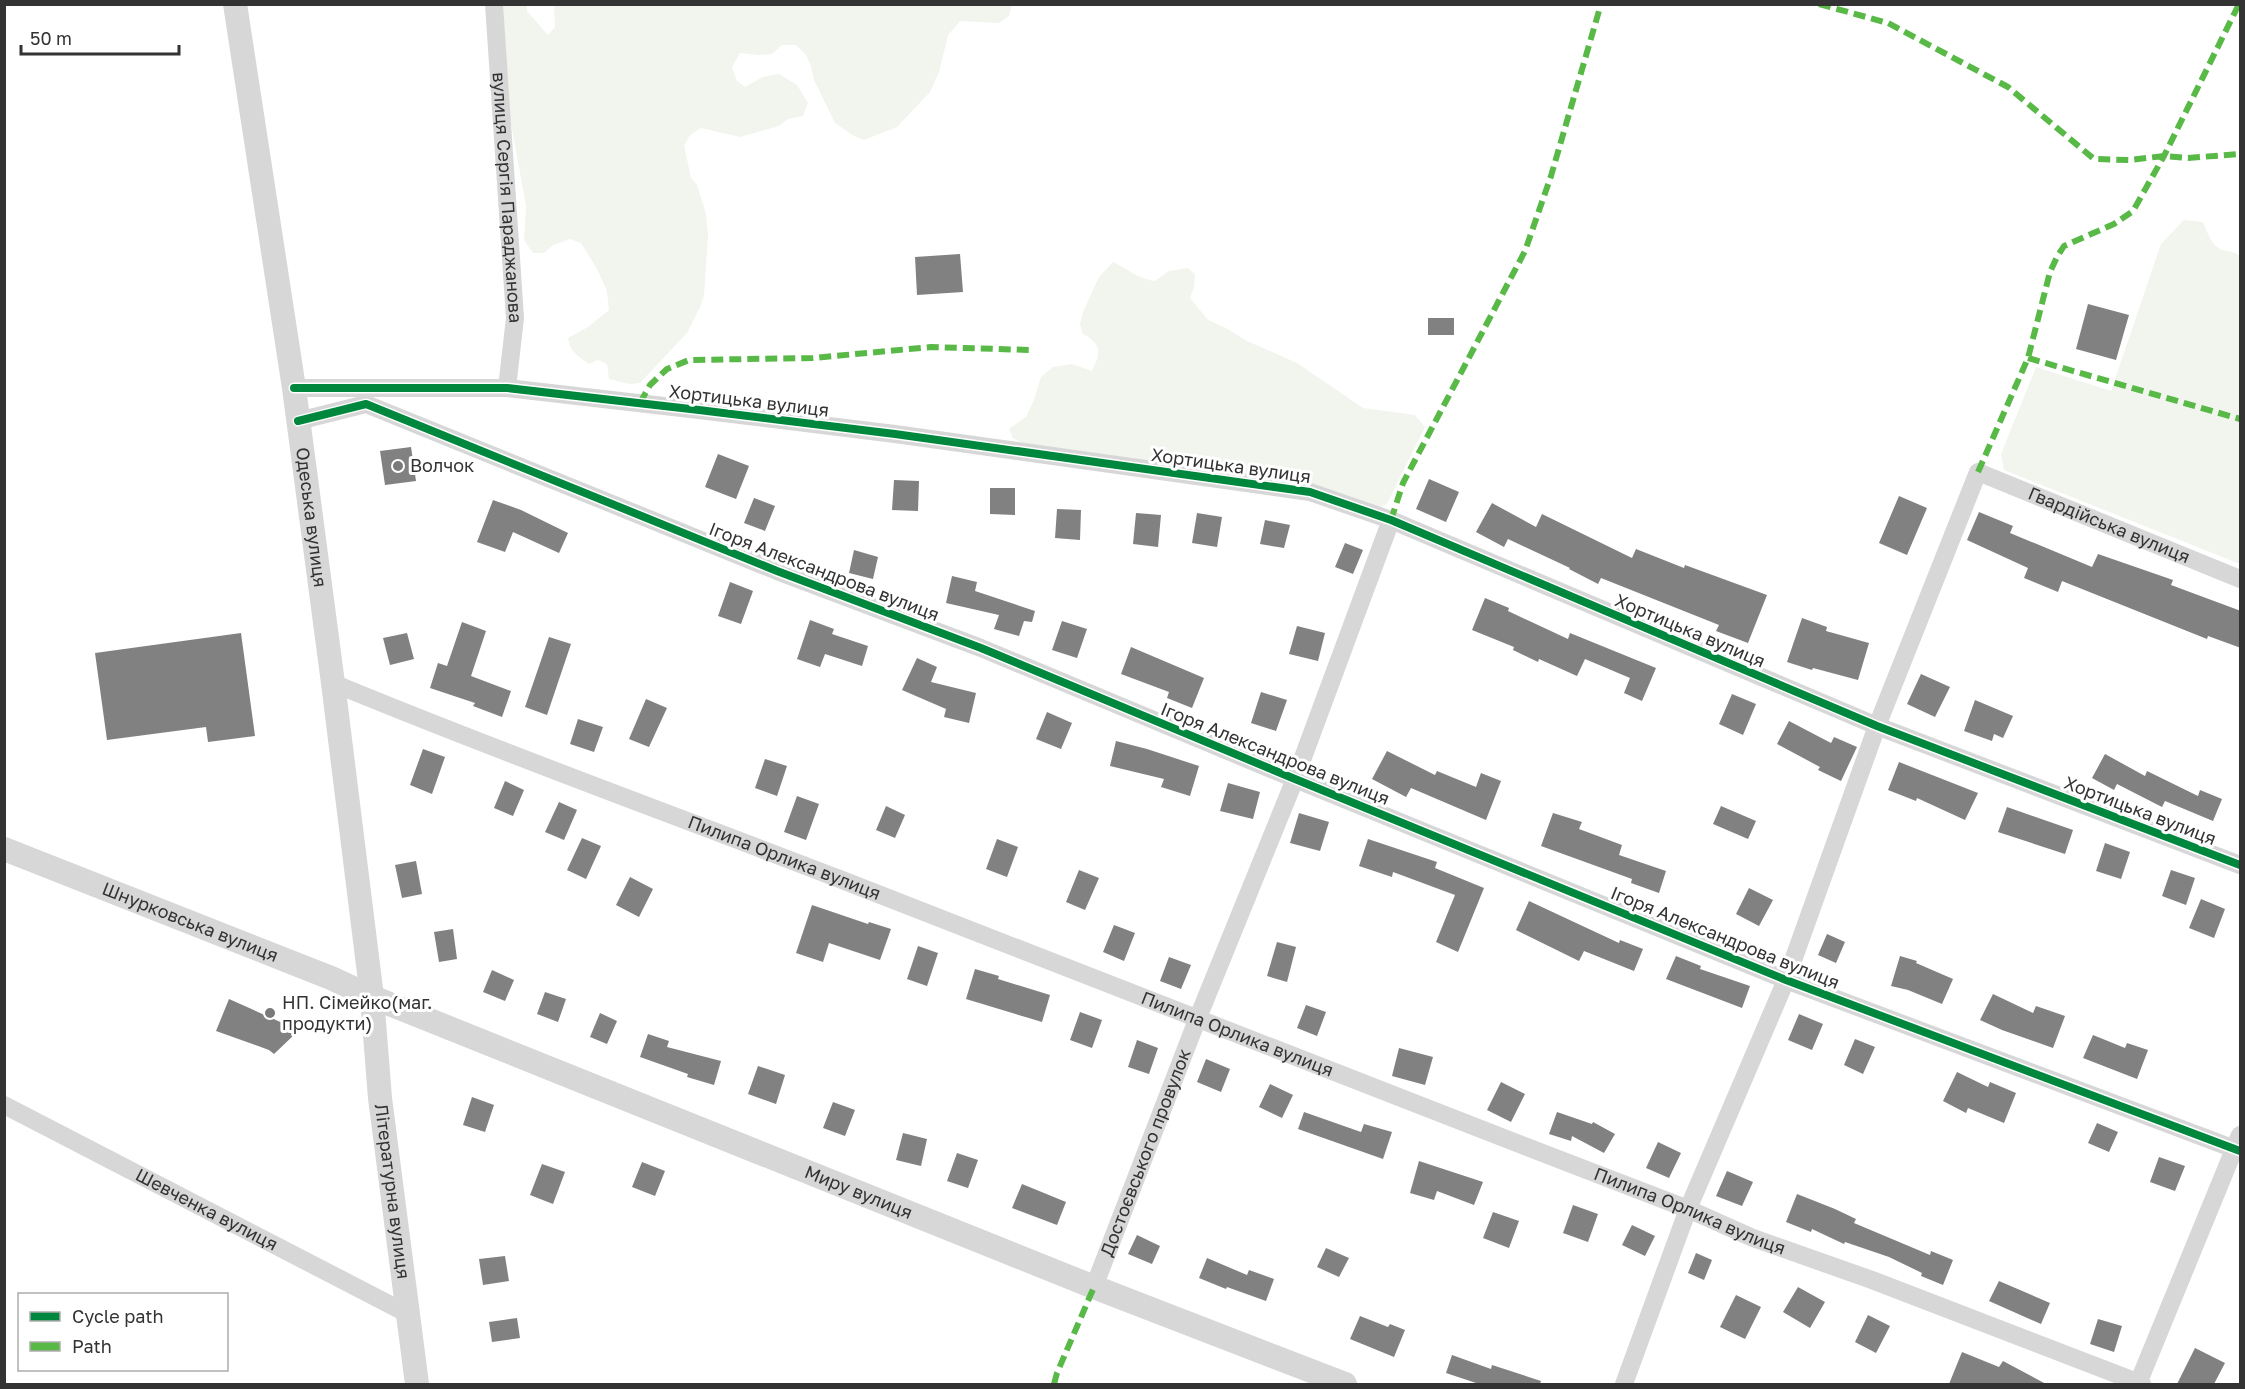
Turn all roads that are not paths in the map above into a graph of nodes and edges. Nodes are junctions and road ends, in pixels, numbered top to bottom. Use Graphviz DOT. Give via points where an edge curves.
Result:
graph roads {
  1 [pos="235,4"];
  2 [pos="494,4"];
  3 [pos="294,388"];
  4 [pos="507,388"];
  5 [pos="298,421"];
  6 [pos="1391,520"];
  7 [pos="2241,579"];
  8 [pos="333,683"];
  9 [pos="1877,726"];
  10 [pos="1294,779"];
  11 [pos="4,849"];
  12 [pos="2241,866"];
  13 [pos="1786,980"];
  14 [pos="372,997"];
  15 [pos="1197,1020"];
  16 [pos="4,1105"];
  17 [pos="2239,1145"];
  18 [pos="1688,1209"];
  19 [pos="1094,1287"];
  20 [pos="408,1314"];
  21 [pos="2141,1383"];
  22 [pos="417,1384"];
  23 [pos="1345,1384"];
  24 [pos="1624,1384"];
  1 -- 3 [label="street, Одеська вулиця"];
  2 -- 4 [label="street, вулиця Сергія Параджанова" via="515,318"];
  3 -- 4 [label="street, Хортицька вулиця"];
  3 -- 5 [label="street, Одеська вулиця"];
  4 -- 6 [label="street, Хортицька вулиця" via="895,434 1299,490"];
  5 -- 8 [label="street, Одеська вулиця"];
  5 -- 10 [label="street, Ігоря Александрова вулиця" via="366,404 777,571 981,648"];
  6 -- 9 [label="street, Хортицька вулиця"];
  6 -- 10 [label="street, Достоєвського провулок"];
  7 -- 9 [label="street, Гвардійська вулиця" via="1978,472"];
  8 -- 14 [label="street, Одеська вулиця"];
  8 -- 15 [label="street, Пилипа Орлика вулиця"];
  9 -- 12 [label="street, Хортицька вулиця"];
  9 -- 13 [label="street"];
  10 -- 13 [label="street, Ігоря Александрова вулиця"];
  10 -- 15 [label="street, Достоєвського провулок"];
  11 -- 14 [label="street, Шнурковська вулиця"];
  13 -- 17 [label="street, Ігоря Александрова вулиця"];
  13 -- 18 [label="street"];
  14 -- 19 [label="street, Миру вулиця"];
  14 -- 20 [label="street, Літературна вулиця" via="380,1098"];
  15 -- 18 [label="street, Пилипа Орлика вулиця"];
  15 -- 19 [label="street, Достоєвського провулок"];
  16 -- 20 [label="street, Шевченка вулиця"];
  17 -- 21 [label="street"];
  18 -- 21 [label="street, Пилипа Орлика вулиця"];
  18 -- 24 [label="street"];
  19 -- 23 [label="street, Миру вулиця"];
  20 -- 22 [label="street, Літературна вулиця"];
}
